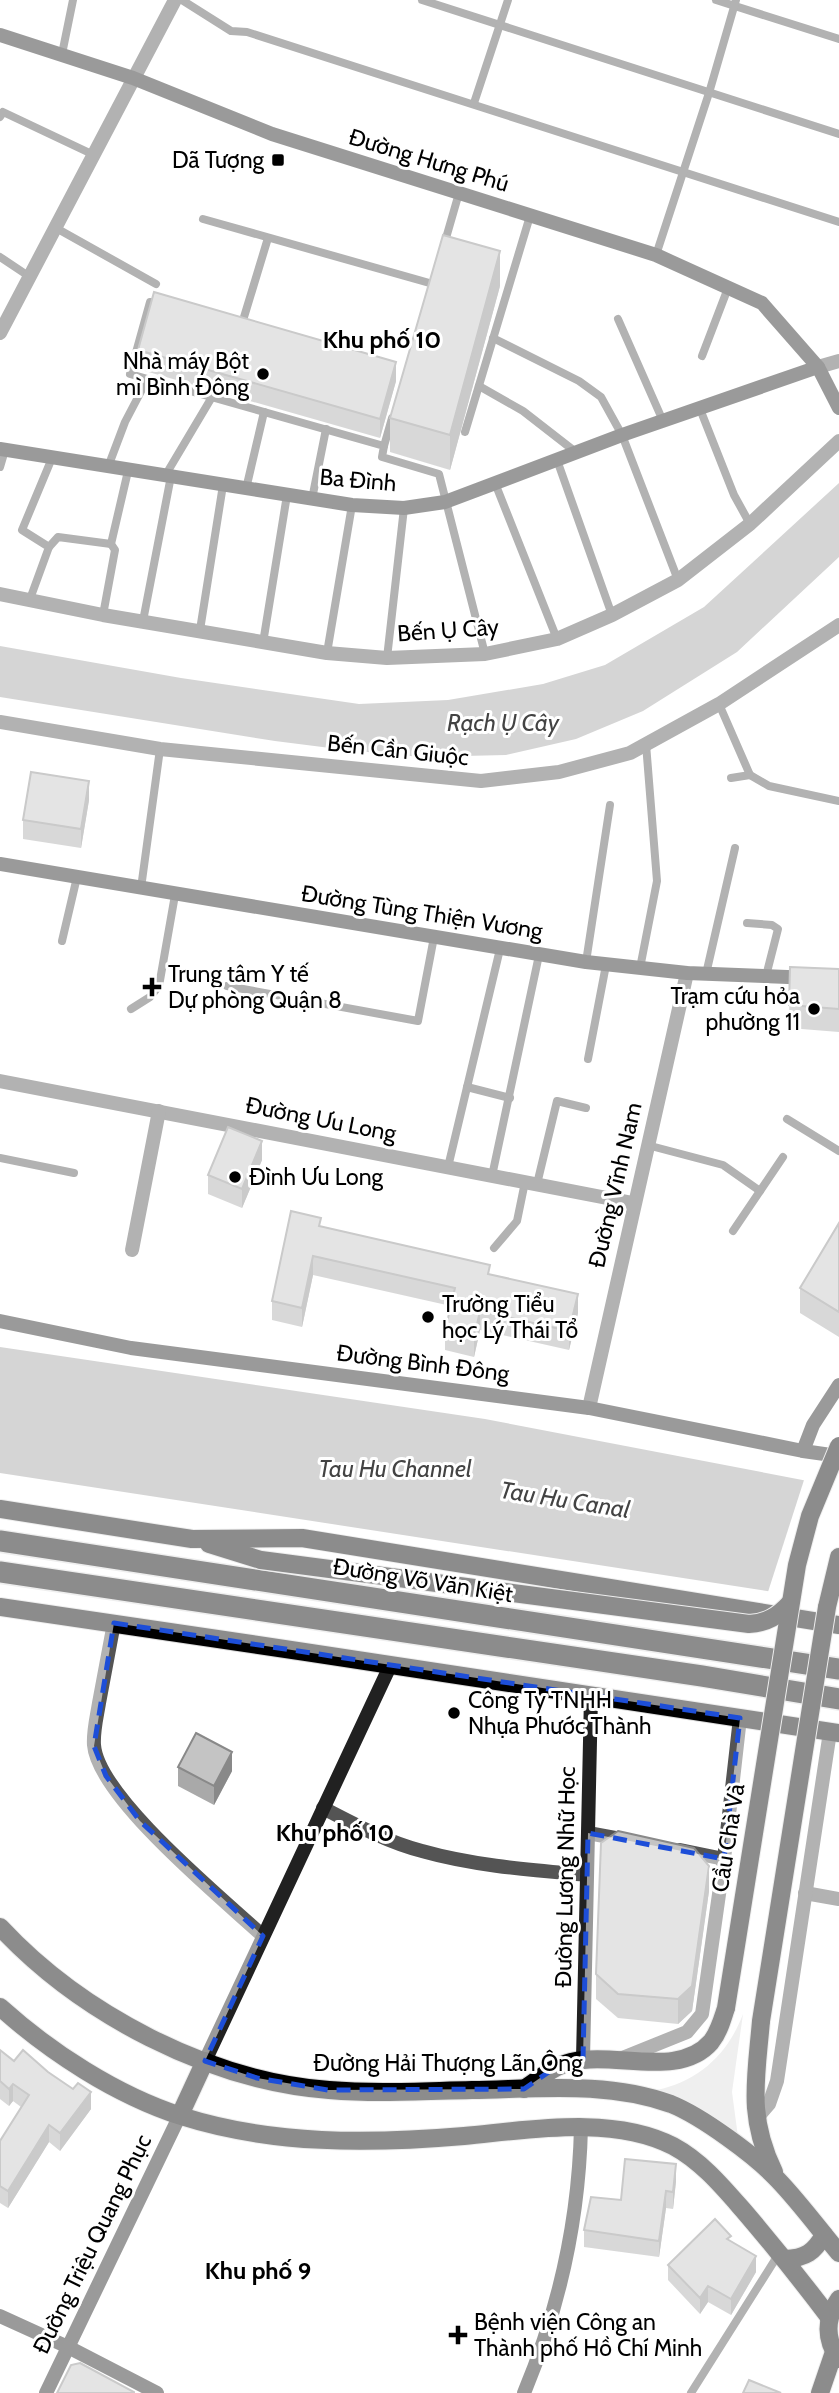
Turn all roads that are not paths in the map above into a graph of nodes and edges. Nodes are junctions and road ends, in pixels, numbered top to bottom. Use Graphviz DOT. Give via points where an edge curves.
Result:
graph roads {
  1 [pos="73,0"];
  2 [pos="175,0"];
  3 [pos="182,0"];
  4 [pos="422,0"];
  5 [pos="508,0"];
  6 [pos="716,0"];
  7 [pos="735,3"];
  8 [pos="499,25"];
  9 [pos="0,36"];
  10 [pos="839,39"];
  11 [pos="62,54"];
  12 [pos="133,78"];
  13 [pos="709,93"];
  14 [pos="474,103"];
  15 [pos="0,117"];
  16 [pos="839,134"];
  17 [pos="94,155"];
  18 [pos="681,173"];
  19 [pos="459,193"];
  20 [pos="530,216"];
  21 [pos="203,219"];
  22 [pos="839,222"];
  23 [pos="56,228"];
  24 [pos="268,238"];
  25 [pos="656,255"];
  26 [pos="0,257"];
  27 [pos="440,258"];
  28 [pos="437,271"];
  29 [pos="30,277"];
  30 [pos="156,284"];
  31 [pos="433,284"];
  32 [pos="728,288"];
  33 [pos="429,297"];
  34 [pos="163,305"];
  35 [pos="618,319"];
  36 [pos="228,323"];
  37 [pos="241,327"];
  38 [pos="254,330"];
  39 [pos="0,333"];
  40 [pos="493,338"];
  41 [pos="702,356"];
  42 [pos="839,361"];
  43 [pos="818,367"];
  44 [pos="147,380"];
  45 [pos="479,386"];
  46 [pos="212,397"];
  47 [pos="396,406"];
  48 [pos="839,408"];
  49 [pos="700,409"];
  50 [pos="264,412"];
  51 [pos="663,421"];
  52 [pos="326,429"];
  53 [pos="465,432"];
  54 [pos="622,435"];
  55 [pos="839,441"];
  56 [pos="384,446"];
  57 [pos="3,450"];
  58 [pos="577,453"];
  59 [pos="52,458"];
  60 [pos="557,460"];
  61 [pos="0,467"];
  62 [pos="108,467"];
  63 [pos="128,471"];
  64 [pos="168,476"];
  65 [pos="495,483"];
  66 [pos="223,485"];
  67 [pos="246,489"];
  68 [pos="286,495"];
  69 [pos="313,499"];
  70 [pos="445,502"];
  71 [pos="352,505"];
  72 [pos="404,508"];
  73 [pos="750,524"];
  74 [pos="111,544"];
  75 [pos="49,547"];
  76 [pos="678,580"];
  77 [pos="0,594"];
  78 [pos="30,599"];
  79 [pos="103,615"];
  80 [pos="612,615"];
  81 [pos="143,621"];
  82 [pos="839,625"];
  83 [pos="200,630"];
  84 [pos="557,639"];
  85 [pos="263,643"];
  86 [pos="327,653"];
  87 [pos="485,654"];
  88 [pos="387,658"];
  89 [pos="719,705"];
  90 [pos="0,722"];
  91 [pos="646,744"];
  92 [pos="160,749"];
  93 [pos="750,775"];
  94 [pos="731,778"];
  95 [pos="839,801"];
  96 [pos="610,805"];
  97 [pos="735,848"];
  98 [pos="0,864"];
  99 [pos="77,877"];
  100 [pos="141,888"];
  101 [pos="175,895"];
  102 [pos="747,923"];
  103 [pos="434,937"];
  104 [pos="62,941"];
  105 [pos="500,949"];
  106 [pos="539,955"];
  107 [pos="586,962"];
  108 [pos="606,965"];
  109 [pos="640,968"];
  110 [pos="687,973"];
  111 [pos="706,974"];
  112 [pos="766,976"];
  113 [pos="838,976"];
  114 [pos="227,986"];
  115 [pos="131,1010"];
  116 [pos="588,1059"];
  117 [pos="0,1081"];
  118 [pos="467,1087"];
  119 [pos="510,1098"];
  120 [pos="586,1108"];
  121 [pos="159,1111"];
  122 [pos="787,1119"];
  123 [pos="647,1145"];
  124 [pos="839,1151"];
  125 [pos="783,1157"];
  126 [pos="0,1158"];
  127 [pos="448,1167"];
  128 [pos="74,1173"];
  129 [pos="492,1175"];
  130 [pos="531,1183"];
  131 [pos="760,1191"];
  132 [pos="634,1203"];
  133 [pos="733,1231"];
  134 [pos="494,1248"];
  135 [pos="132,1250"];
  136 [pos="0,1321"];
  137 [pos="839,1385"];
  138 [pos="589,1408"];
  139 [pos="839,1446"];
  140 [pos="803,1451"];
  141 [pos="839,1456"];
  142 [pos="0,1510"];
  143 [pos="192,1539"];
  144 [pos="0,1541"];
  145 [pos="839,1557"];
  146 [pos="0,1573"];
  147 [pos="790,1603"];
  148 [pos="0,1606"];
  149 [pos="827,1608"];
  150 [pos="114,1623"];
  151 [pos="839,1625"];
  152 [pos="839,1630"];
  153 [pos="391,1664"];
  154 [pos="839,1669"];
  155 [pos="591,1696"];
  156 [pos="839,1699"];
  157 [pos="740,1717"];
  158 [pos="834,1732"];
  159 [pos="323,1808"];
  160 [pos="588,1833"];
  161 [pos="642,1843"];
  162 [pos="669,1848"];
  163 [pos="724,1859"];
  164 [pos="587,1875"];
  165 [pos="805,1893"];
  166 [pos="839,1899"];
  167 [pos="0,1927"];
  168 [pos="263,1936"];
  169 [pos="0,2007"];
  170 [pos="583,2059"];
  171 [pos="621,2059"];
  172 [pos="205,2061"];
  173 [pos="524,2089"];
  174 [pos="180,2115"];
  175 [pos="756,2119"];
  176 [pos="581,2127"];
  177 [pos="777,2178"];
  178 [pos="824,2235"];
  179 [pos="839,2253"];
  180 [pos="783,2256"];
  181 [pos="839,2299"];
  182 [pos="0,2316"];
  183 [pos="829,2317"];
  184 [pos="68,2347"];
  185 [pos="836,2355"];
  186 [pos="46,2393"];
  187 [pos="157,2393"];
  188 [pos="524,2393"];
  189 [pos="691,2393"];
  190 [pos="820,2393"];
  1 -- 11 [label="lane"];
  2 -- 12 [label="street"];
  3 -- 14 [label="lane" via="231,31"];
  4 -- 8 [label="lane"];
  5 -- 8 [label="lane"];
  6 -- 7 [label="lane"];
  7 -- 10 [label="lane"];
  7 -- 13 [label="lane"];
  8 -- 13 [label="lane"];
  8 -- 14 [label="lane"];
  9 -- 11 [label="street, Đường Hưng Phú"];
  11 -- 12 [label="street, Đường Hưng Phú"];
  12 -- 17 [label="street"];
  12 -- 19 [label="street, Đường Hưng Phú" via="272,135"];
  13 -- 16 [label="lane"];
  13 -- 18 [label="lane"];
  14 -- 18 [label="lane"];
  15 -- 17 [label="lane" via="3,112"];
  17 -- 23 [label="street"];
  18 -- 22 [label="lane"];
  18 -- 25 [label="lane"];
  19 -- 20 [label="street, Đường Hưng Phú"];
  19 -- 27 [label="lane"];
  20 -- 25 [label="street, Đường Hưng Phú"];
  20 -- 40 [label="lane"];
  21 -- 24 [label="lane"];
  23 -- 29 [label="street"];
  23 -- 30 [label="lane"];
  24 -- 31 [label="lane"];
  24 -- 37 [label="lane"];
  25 -- 32 [label="street, Đường Hưng Phú"];
  26 -- 29 [label="lane"];
  28 -- 31 [label="lane"];
  29 -- 39 [label="street"];
  31 -- 33 [label="lane"];
  32 -- 41 [label="lane"];
  32 -- 43 [label="street, Đường Hưng Phú" via="762,303"];
  34 -- 44 [label="lane" via="150,302 130,374"];
  35 -- 51 [label="lane"];
  36 -- 37 [label="lane"];
  37 -- 38 [label="lane"];
  40 -- 45 [label="lane"];
  40 -- 54 [label="lane" via="601,397"];
  42 -- 43 [label="street"];
  43 -- 48 [label="street, Đường Hưng Phú"];
  43 -- 49 [label="street, Ba Đình"];
  44 -- 46 [label="lane"];
  44 -- 62 [label="lane"];
  45 -- 53 [label="lane"];
  45 -- 58 [label="lane" via="523,411"];
  46 -- 50 [label="lane"];
  46 -- 64 [label="lane"];
  47 -- 56 [label="lane"];
  49 -- 51 [label="street, Ba Đình"];
  49 -- 73 [label="lane"];
  50 -- 52 [label="lane"];
  50 -- 67 [label="lane"];
  51 -- 54 [label="street, Ba Đình"];
  52 -- 56 [label="lane"];
  52 -- 69 [label="lane"];
  54 -- 58 [label="street, Ba Đình"];
  54 -- 76 [label="lane"];
  55 -- 73 [label="street, Bến Ụ Cây"];
  56 -- 70 [label="lane" via="382,457 439,474"];
  57 -- 59 [label="street, Ba Đình"];
  57 -- 61 [label="lane"];
  58 -- 60 [label="street, Ba Đình"];
  59 -- 62 [label="street, Ba Đình"];
  59 -- 75 [label="lane" via="22,530"];
  60 -- 65 [label="street, Ba Đình"];
  60 -- 80 [label="lane"];
  62 -- 63 [label="street, Ba Đình"];
  63 -- 64 [label="street, Ba Đình"];
  63 -- 74 [label="lane"];
  64 -- 66 [label="street, Ba Đình"];
  64 -- 81 [label="lane"];
  65 -- 70 [label="street, Ba Đình"];
  65 -- 84 [label="lane"];
  66 -- 67 [label="street, Ba Đình"];
  66 -- 83 [label="lane"];
  67 -- 68 [label="street, Ba Đình"];
  68 -- 69 [label="street, Ba Đình"];
  68 -- 85 [label="lane"];
  69 -- 71 [label="street, Ba Đình"];
  70 -- 72 [label="street, Ba Đình"];
  70 -- 87 [label="lane"];
  71 -- 72 [label="street, Ba Đình"];
  71 -- 86 [label="lane"];
  72 -- 88 [label="lane"];
  73 -- 76 [label="street, Bến Ụ Cây"];
  74 -- 75 [label="lane" via="58,537"];
  74 -- 79 [label="lane" via="115,550"];
  75 -- 78 [label="lane"];
  76 -- 80 [label="street, Bến Ụ Cây"];
  77 -- 78 [label="street, Bến Ụ Cây"];
  78 -- 79 [label="street, Bến Ụ Cây"];
  79 -- 81 [label="street, Bến Ụ Cây"];
  80 -- 84 [label="street, Bến Ụ Cây"];
  81 -- 83 [label="street, Bến Ụ Cây"];
  82 -- 89 [label="street, Bến Cần Giuộc"];
  83 -- 85 [label="street, Bến Ụ Cây"];
  84 -- 87 [label="street, Bến Ụ Cây"];
  85 -- 86 [label="street, Bến Ụ Cây"];
  86 -- 88 [label="street, Bến Ụ Cây"];
  87 -- 88 [label="street, Bến Ụ Cây"];
  89 -- 91 [label="street, Bến Cần Giuộc"];
  89 -- 93 [label="lane"];
  90 -- 92 [label="street, Bến Cần Giuộc"];
  91 -- 92 [label="street, Bến Cần Giuộc" via="630,753 559,772 481,781"];
  91 -- 109 [label="lane" via="656,881"];
  92 -- 100 [label="lane"];
  93 -- 94 [label="lane"];
  93 -- 95 [label="lane" via="769,786"];
  96 -- 107 [label="lane"];
  97 -- 111 [label="lane"];
  98 -- 99 [label="street, Đường Tùng Thiện Vương"];
  99 -- 100 [label="street, Đường Tùng Thiện Vương"];
  99 -- 104 [label="lane"];
  100 -- 101 [label="street, Đường Tùng Thiện Vương"];
  101 -- 103 [label="street, Đường Tùng Thiện Vương"];
  101 -- 115 [label="lane" via="159,986"];
  102 -- 112 [label="lane" via="778,929"];
  103 -- 105 [label="street, Đường Tùng Thiện Vương"];
  103 -- 114 [label="lane" via="418,1021"];
  105 -- 106 [label="street, Đường Tùng Thiện Vương"];
  105 -- 118 [label="lane"];
  106 -- 107 [label="street, Đường Tùng Thiện Vương"];
  106 -- 119 [label="lane"];
  107 -- 108 [label="street, Đường Tùng Thiện Vương"];
  108 -- 109 [label="street, Đường Tùng Thiện Vương"];
  108 -- 116 [label="lane"];
  109 -- 110 [label="street, Đường Tùng Thiện Vương"];
  110 -- 111 [label="street, Đường Tùng Thiện Vương"];
  110 -- 123 [label="street, Đường Vĩnh Nam"];
  111 -- 112 [label="street, Đường Tùng Thiện Vương"];
  112 -- 113 [label="street, Đường Tùng Thiện Vương"];
  117 -- 121 [label="street, Đường Ưu Long"];
  118 -- 119 [label="lane"];
  118 -- 127 [label="lane"];
  119 -- 129 [label="lane"];
  120 -- 130 [label="lane" via="557,1101"];
  121 -- 127 [label="street, Đường Ưu Long"];
  121 -- 135 [label="street"];
  122 -- 124 [label="lane"];
  123 -- 131 [label="lane" via="723,1165"];
  123 -- 132 [label="street, Đường Vĩnh Nam"];
  125 -- 131 [label="lane"];
  126 -- 128 [label="lane"];
  127 -- 129 [label="street, Đường Ưu Long"];
  129 -- 130 [label="street, Đường Ưu Long"];
  130 -- 132 [label="street, Đường Ưu Long"];
  130 -- 134 [label="lane" via="517,1221"];
  131 -- 133 [label="lane"];
  132 -- 138 [label="street, Đường Vĩnh Nam"];
  136 -- 138 [label="street, Đường Bình Đông" via="131,1348"];
  137 -- 140 [label="street" via="813,1425"];
  138 -- 140 [label="street, Đường Bình Đông"];
  139 -- 147 [label="main road, Cầu Chà Và, bridge" via="810,1516"];
  140 -- 141 [label="street, Đường Bình Đông"];
  142 -- 143 [label="main road, Đường Võ Văn Kiệt"];
  143 -- 147 [label="main road, bridge" via="261,1560 749,1624 779,1614"];
  143 -- 151 [label="main road, Đường Võ Văn Kiệt" via="303,1538"];
  144 -- 154 [label="highway, Đường Võ Văn Kiệt"];
  145 -- 149 [label="main road"];
  146 -- 156 [label="highway"];
  147 -- 171 [label="main road, Cầu Chà Và, bridge" via="719,2030 701,2052 686,2059"];
  148 -- 150 [label="main road"];
  149 -- 152 [label="main road"];
  149 -- 175 [label="main road, bridge" via="761,2021"];
  150 -- 153 [label="main road"];
  150 -- 168 [label="street" via="94,1731 100,1765 140,1821"];
  153 -- 155 [label="main road"];
  153 -- 159 [label="street"];
  155 -- 157 [label="main road"];
  155 -- 160 [label="street, Đường Lương Nhữ Học"];
  157 -- 158 [label="main road"];
  157 -- 163 [label="street"];
  158 -- 165 [label="street"];
  159 -- 164 [label="street" via="428,1853"];
  159 -- 168 [label="street"];
  160 -- 161 [label="street"];
  160 -- 164 [label="street, Đường Lương Nhữ Học"];
  162 -- 163 [label="street"];
  163 -- 171 [label="street" via="702,2014 687,2032"];
  164 -- 170 [label="street, Đường Lương Nhữ Học"];
  165 -- 166 [label="street"];
  165 -- 175 [label="street" via="777,2081 769,2104"];
  167 -- 172 [label="main road, Đường Hải Thượng Lãn Ông" via="42,1968 82,1998 150,2037"];
  168 -- 172 [label="street"];
  169 -- 174 [label="main road" via="64,2057"];
  170 -- 171 [label="main road, Cầu Chà Và"];
  170 -- 173 [label="main road, Cầu Chà Và" via="556,2067"];
  172 -- 173 [label="main road, Đường Hải Thượng Lãn Ông" via="257,2078 328,2090"];
  172 -- 174 [label="main road"];
  173 -- 177 [label="main road, Đường Hải Thượng Lãn Ông" via="604,2090 671,2104 706,2123"];
  174 -- 176 [label="main road" via="264,2135 338,2142"];
  174 -- 184 [label="street, Đường Triệu Quang Phục"];
  175 -- 177 [label="main road" via="763,2150"];
  176 -- 180 [label="main road" via="625,2130 673,2146 715,2179"];
  176 -- 188 [label="street" via="577,2196 567,2250 549,2323"];
  177 -- 178 [label="main road, Đường Hải Thượng Lãn Ông"];
  178 -- 179 [label="main road, Đường Hải Thượng Lãn Ông"];
  178 -- 180 [label="main road" via="811,2253 799,2258"];
  180 -- 183 [label="main road"];
  180 -- 189 [label="lane"];
  181 -- 183 [label="main road"];
  182 -- 184 [label="street"];
  183 -- 185 [label="main road" via="829,2341"];
  184 -- 186 [label="street, Đường Triệu Quang Phục"];
  184 -- 187 [label="street"];
  185 -- 190 [label="main road"];
}
